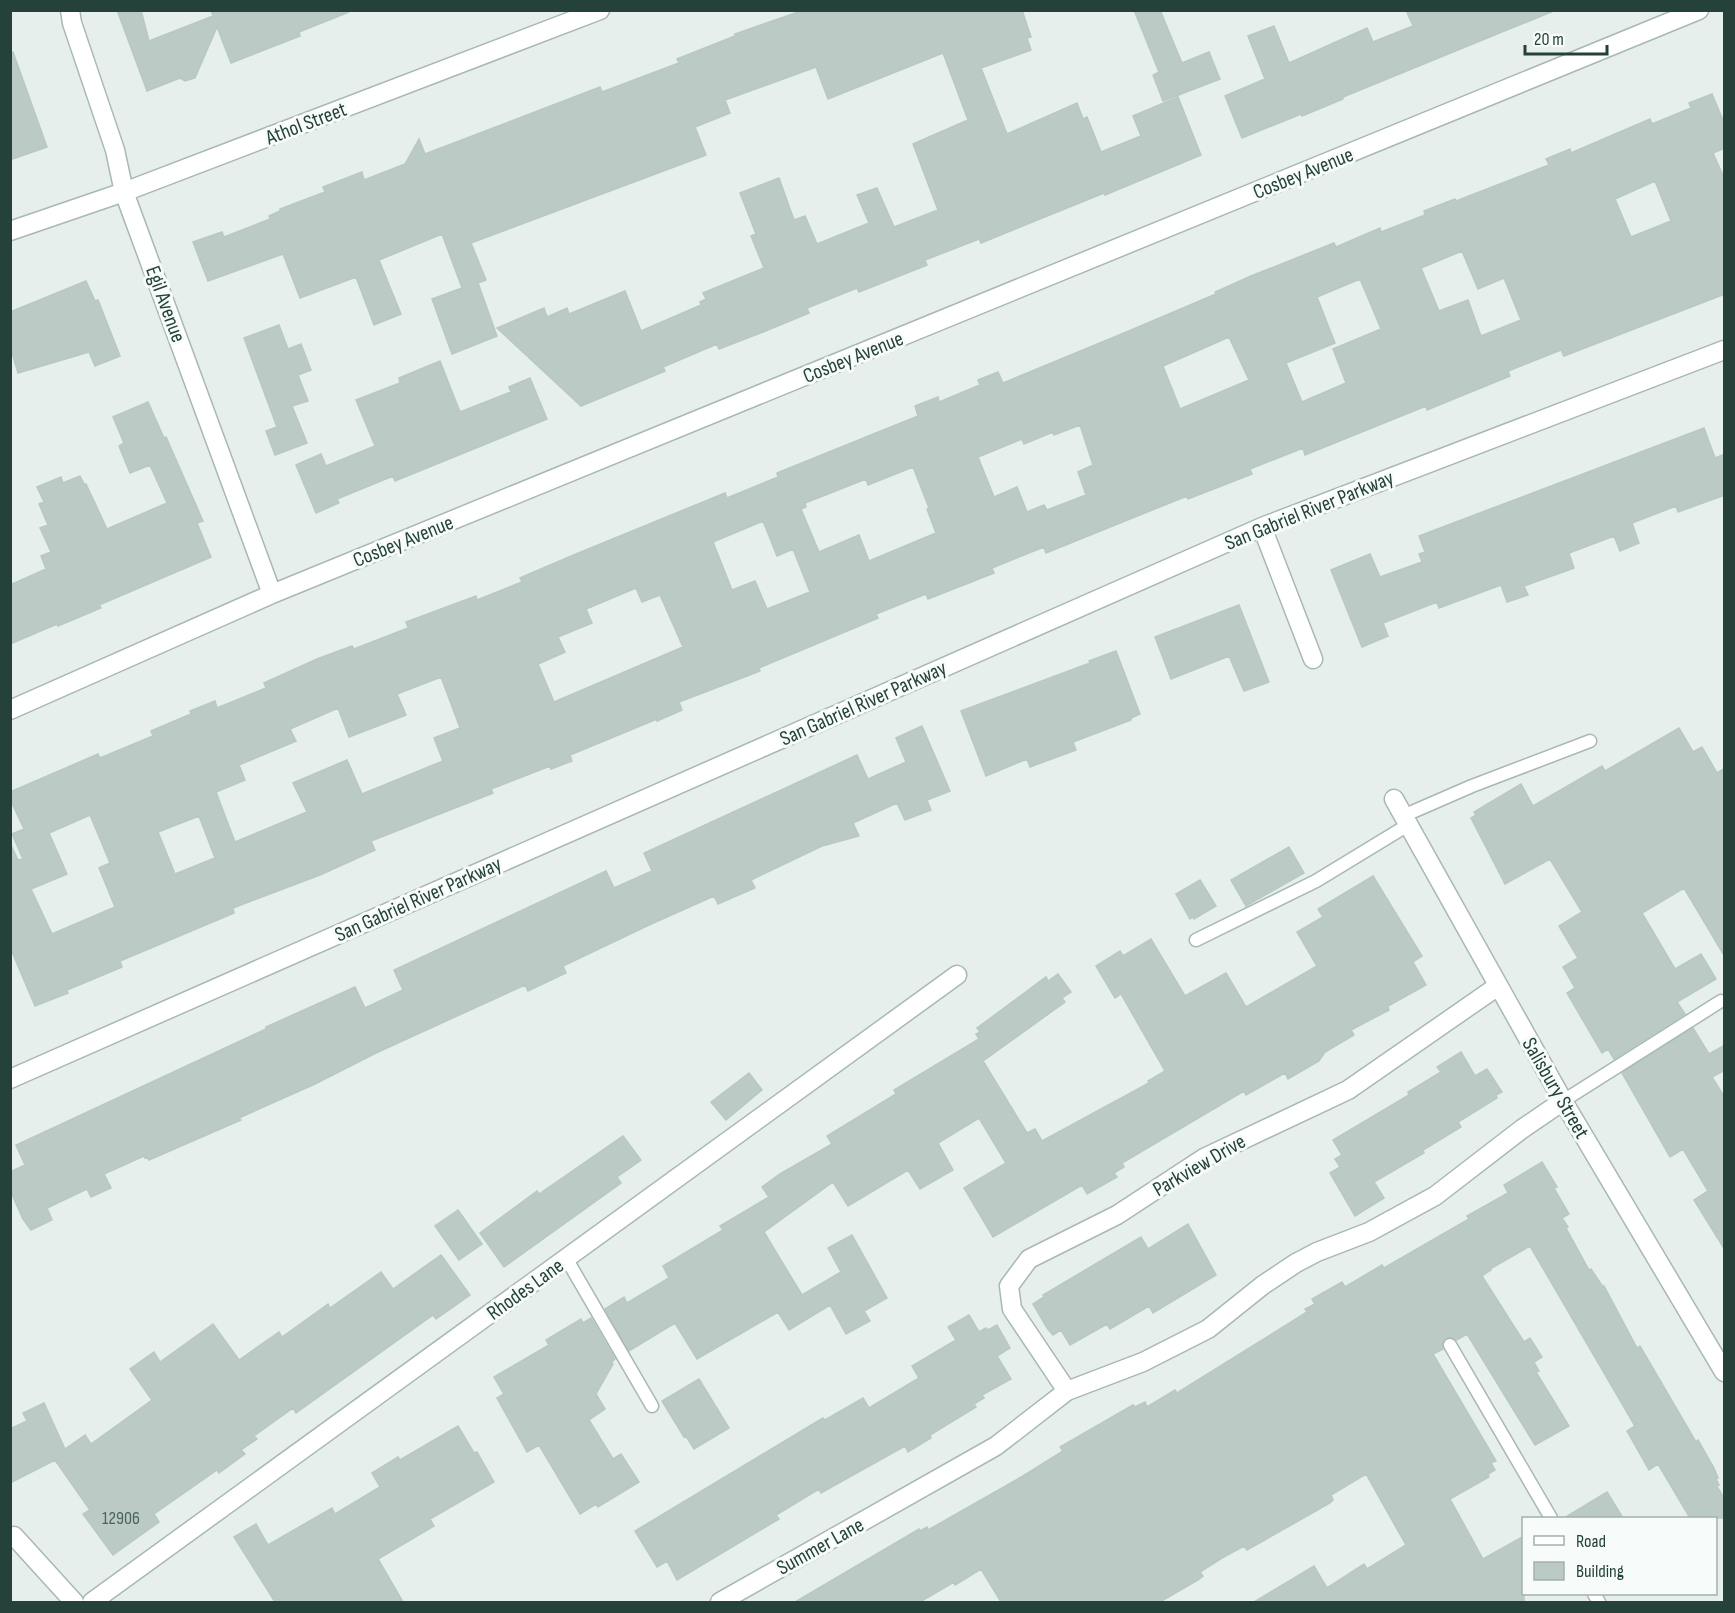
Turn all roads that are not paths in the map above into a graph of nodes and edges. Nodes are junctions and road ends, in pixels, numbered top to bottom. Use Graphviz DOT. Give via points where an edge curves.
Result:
graph roads {
  1 [pos="70,10"];
  2 [pos="600,10"];
  3 [pos="1699,10"];
  4 [pos="124,192"];
  5 [pos="10,231"];
  6 [pos="1725,350"];
  7 [pos="1262,527"];
  8 [pos="272,594"];
  9 [pos="1313,659"];
  10 [pos="10,710"];
  11 [pos="1590,741"];
  12 [pos="1394,799"];
  13 [pos="1406,820"];
  14 [pos="1196,940"];
  15 [pos="957,975"];
  16 [pos="1498,986"];
  17 [pos="1721,1001"];
  18 [pos="10,1079"];
  19 [pos="1563,1101"];
  20 [pos="566,1258"];
  21 [pos="1450,1345"];
  22 [pos="1725,1372"];
  23 [pos="1067,1391"];
  24 [pos="652,1406"];
  25 [pos="1550,1517"];
  26 [pos="14,1536"];
  27 [pos="74,1602"];
  28 [pos="92,1602"];
  29 [pos="720,1602"];
  1 -- 4 [label="street, Egil Avenue" via="116,150"];
  2 -- 4 [label="street, Athol Street"];
  3 -- 8 [label="street, Cosbey Avenue"];
  4 -- 5 [label="street, Athol Street"];
  4 -- 8 [label="street, Egil Avenue"];
  6 -- 7 [label="street, San Gabriel River Parkway"];
  7 -- 9 [label="street"];
  7 -- 18 [label="street, San Gabriel River Parkway"];
  8 -- 10 [label="street, Cosbey Avenue"];
  11 -- 13 [label="lane" via="1472,786"];
  12 -- 13 [label="street, Salisbury Street"];
  13 -- 14 [label="lane" via="1316,881"];
  13 -- 16 [label="street, Salisbury Street"];
  15 -- 20 [label="street, Rhodes Lane"];
  16 -- 19 [label="street, Salisbury Street"];
  16 -- 23 [label="street, Parkview Drive" via="1348,1090 1204,1158 1117,1215 1029,1259 1010,1286 1012,1309"];
  17 -- 19 [label="lane"];
  19 -- 22 [label="street, Salisbury Street"];
  19 -- 23 [label="street" via="1435,1196 1369,1232 1296,1263 1208,1329 1143,1362"];
  20 -- 24 [label="lane"];
  20 -- 28 [label="street, Rhodes Lane"];
  21 -- 25 [label="lane"];
  23 -- 29 [label="street, Summer Lane" via="996,1446"];
  26 -- 27 [label="street"];
}
